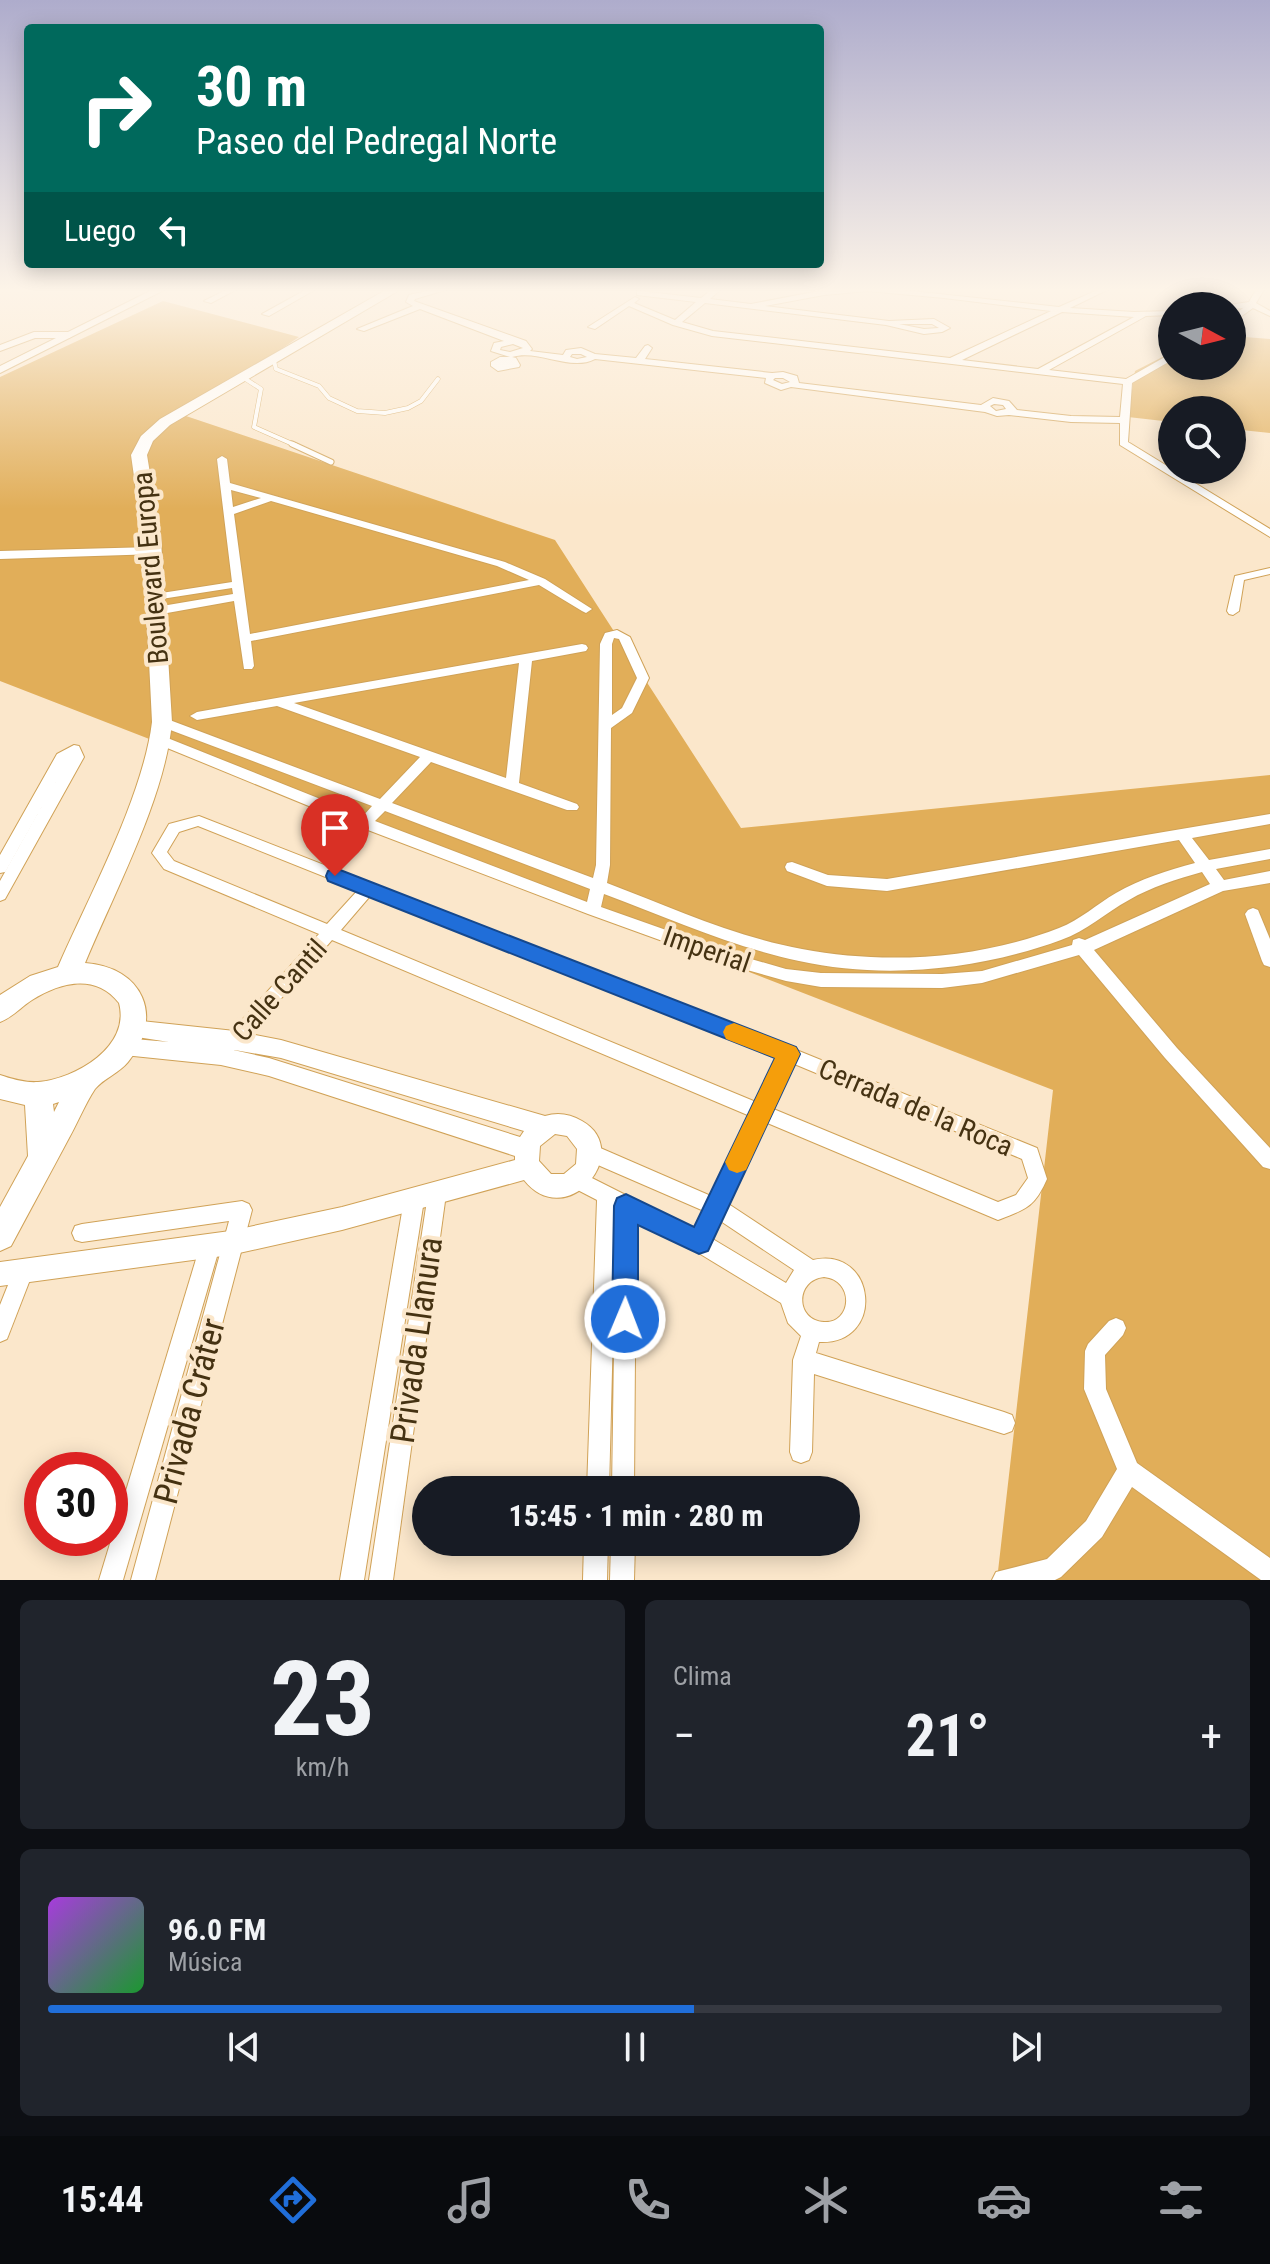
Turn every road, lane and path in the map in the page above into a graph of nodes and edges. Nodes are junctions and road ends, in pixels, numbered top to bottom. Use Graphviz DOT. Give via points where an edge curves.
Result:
graph roads {
  1 [pos="274,361"];
  2 [pos="273,362"];
  3 [pos="620,362"];
  4 [pos="642,362"];
  5 [pos="950,362"];
  6 [pos="1058,362"];
  7 [pos="1158,364"];
  8 [pos="668,368"];
  9 [pos="1039,372"];
  10 [pos="244,378"];
  11 [pos="438,379"];
  12 [pos="1128,382"];
  13 [pos="1123,420"];
  14 [pos="222,459"];
  15 [pos="331,462"];
  16 [pos="226,485"];
  17 [pos="280,500"];
  18 [pos="229,512"];
  19 [pos="1270,534"];
  20 [pos="152,546"];
  21 [pos="0,555"];
  22 [pos="1270,571"];
  23 [pos="541,581"];
  24 [pos="238,590"];
  25 [pos="156,604"];
  26 [pos="586,609"];
  27 [pos="1233,611"];
  28 [pos="244,639"];
  29 [pos="582,648"];
  30 [pos="526,658"];
  31 [pos="248,666"];
  32 [pos="278,702"];
  33 [pos="197,716"];
  34 [pos="604,727"];
  35 [pos="161,731"];
  36 [pos="428,757"];
  37 [pos="512,786"];
  38 [pos="380,803"];
  39 [pos="572,807"];
  40 [pos="1270,819"];
  41 [pos="365,823"];
  42 [pos="1182,834"];
  43 [pos="1270,854"];
  44 [pos="1205,864"];
  45 [pos="792,867"];
  46 [pos="0,868"];
  47 [pos="1270,877"];
  48 [pos="596,885"];
  49 [pos="1220,886"];
  50 [pos="368,889"];
  51 [pos="0,895"];
  52 [pos="593,910"];
  53 [pos="1253,914"];
  54 [pos="1069,931"];
  55 [pos="330,932"];
  56 [pos="1083,948"];
  57 [pos="1270,961"];
  58 [pos="67,975"];
  59 [pos="0,1011"];
  60 [pos="127,1038"];
  61 [pos="228,1048"];
  62 [pos="788,1054"];
  63 [pos="86,1080"];
  64 [pos="0,1087"];
  65 [pos="38,1094"];
  66 [pos="437,1108"];
  67 [pos="761,1112"];
  68 [pos="546,1127"];
  69 [pos="591,1153"];
  70 [pos="526,1158"];
  71 [pos="43,1160"];
  72 [pos="1270,1161"];
  73 [pos="575,1179"];
  74 [pos="425,1197"];
  75 [pos="617,1201"];
  76 [pos="716,1207"];
  77 [pos="82,1233"];
  78 [pos="0,1236"];
  79 [pos="699,1242"];
  80 [pos="222,1244"];
  81 [pos="810,1269"];
  82 [pos="7,1276"];
  83 [pos="791,1297"];
  84 [pos="1116,1328"];
  85 [pos="813,1329"];
  86 [pos="0,1332"];
  87 [pos="804,1360"];
  88 [pos="601,1375"];
  89 [pos="625,1375"];
  90 [pos="380,1403"];
  91 [pos="406,1403"];
  92 [pos="1004,1423"];
  93 [pos="801,1452"];
  94 [pos="146,1461"];
  95 [pos="175,1462"];
  96 [pos="1129,1471"];
  97 [pos="598,1476"];
  98 [pos="623,1476"];
  99 [pos="1270,1572"];
  100 [pos="595,1574"];
  101 [pos="622,1575"];
  102 [pos="111,1580"];
  103 [pos="143,1580"];
  104 [pos="352,1580"];
  105 [pos="381,1580"];
  106 [pos="1004,1580"];
  1 -- 11 [label="lane" via="276,369 319,386 329,398 357,411 408,408 421,401"];
  2 -- 10 [label="main road, Boulevard Europa"];
  3 -- 8 [label="street"];
  4 -- 8 [label="street"];
  5 -- 9 [label="street"];
  6 -- 9 [label="street"];
  7 -- 12 [label="street"];
  8 -- 13 [label="street" via="770,379 781,387 794,382 986,406 997,401 1010,410"];
  9 -- 12 [label="street"];
  10 -- 15 [label="lane" via="261,389 254,427"];
  10 -- 20 [label="main road, Boulevard Europa" via="165,422 146,439 139,455"];
  12 -- 13 [label="street"];
  13 -- 19 [label="street" via="1123,443"];
  14 -- 16 [label="street"];
  16 -- 17 [label="street"];
  16 -- 18 [label="street"];
  17 -- 18 [label="street" via="252,502"];
  17 -- 23 [label="street" via="501,564"];
  18 -- 24 [label="street"];
  20 -- 21 [label="street"];
  20 -- 25 [label="main road, Boulevard Europa"];
  22 -- 27 [label="street" via="1239,578"];
  23 -- 26 [label="street"];
  23 -- 28 [label="street"];
  24 -- 25 [label="street"];
  24 -- 28 [label="street"];
  25 -- 35 [label="main road, Boulevard Europa"];
  28 -- 31 [label="street"];
  29 -- 30 [label="street"];
  30 -- 32 [label="street"];
  30 -- 37 [label="street"];
  32 -- 33 [label="street"];
  32 -- 36 [label="street"];
  34 -- 34 [label="street" via="606,644 617,634 624,637 643,678 627,710"];
  34 -- 48 [label="street" via="603,865"];
  35 -- 38 [label="street"];
  35 -- 41 [label="street, Imperial"];
  35 -- 58 [label="main road, Boulevard Europa" via="136,814"];
  36 -- 37 [label="street"];
  36 -- 38 [label="street"];
  37 -- 39 [label="street"];
  38 -- 41 [label="street"];
  38 -- 48 [label="street"];
  40 -- 42 [label="street"];
  41 -- 52 [label="street, Imperial"];
  42 -- 44 [label="street"];
  42 -- 45 [label="street" via="887,885 827,880"];
  43 -- 44 [label="street"];
  44 -- 49 [label="street"];
  44 -- 54 [label="street" via="1130,892"];
  46 -- 51 [label="street" via="62,757 74,749 77,757"];
  47 -- 49 [label="street, Imperial"];
  48 -- 52 [label="street"];
  48 -- 54 [label="street" via="732,936 845,962 976,958"];
  49 -- 56 [label="street, Imperial"];
  50 -- 55 [label="street, Calle Cantil"];
  50 -- 55 [label="street, Cerrada de la Roca" via="199,821 174,828 159,853 169,865"];
  50 -- 62 [label="street, Cerrada de la Roca"];
  52 -- 56 [label="street, Imperial" via="732,960 821,980 982,977"];
  53 -- 57 [label="street"];
  54 -- 56 [label="street"];
  55 -- 61 [label="street, Calle Cantil"];
  55 -- 67 [label="street, Cerrada de la Roca"];
  56 -- 72 [label="street"];
  58 -- 59 [label="main road" via="26,989"];
  58 -- 60 [label="main road" via="92,974 127,992 134,1009"];
  60 -- 61 [label="street"];
  60 -- 63 [label="main road"];
  61 -- 66 [label="street"];
  62 -- 67 [label="street"];
  62 -- 67 [label="street, Cerrada de la Roca" via="1030,1154 1038,1179 1023,1201 998,1211"];
  63 -- 65 [label="main road"];
  63 -- 71 [label="main road"];
  64 -- 65 [label="main road"];
  65 -- 71 [label="main road"];
  66 -- 68 [label="street"];
  66 -- 70 [label="street"];
  67 -- 76 [label="street"];
  68 -- 69 [label="street" via="576,1129"];
  68 -- 70 [label="street" via="530,1140"];
  69 -- 73 [label="street"];
  69 -- 76 [label="street"];
  70 -- 73 [label="street" via="534,1176 554,1184"];
  70 -- 74 [label="street"];
  71 -- 78 [label="main road"];
  73 -- 75 [label="street"];
  74 -- 80 [label="street"];
  74 -- 90 [label="street, Privada Llanura"];
  74 -- 91 [label="street, Privada Llanura"];
  75 -- 79 [label="street"];
  75 -- 88 [label="street"];
  75 -- 89 [label="street"];
  76 -- 79 [label="street"];
  76 -- 81 [label="street"];
  77 -- 80 [label="street" via="242,1210"];
  79 -- 83 [label="street"];
  80 -- 82 [label="street"];
  80 -- 94 [label="street, Privada Cráter"];
  80 -- 95 [label="street, Privada Cráter"];
  81 -- 83 [label="street" via="793,1285"];
  81 -- 85 [label="street" via="835,1270 847,1278 857,1301 856,1314 839,1331"];
  82 -- 86 [label="street"];
  83 -- 85 [label="street" via="797,1316"];
  84 -- 96 [label="street" via="1095,1351 1095,1389"];
  85 -- 87 [label="street"];
  87 -- 92 [label="street"];
  87 -- 93 [label="street"];
  88 -- 89 [label="street"];
  88 -- 97 [label="street"];
  89 -- 98 [label="street"];
  90 -- 91 [label="street"];
  90 -- 104 [label="street, Privada Llanura"];
  91 -- 105 [label="street, Privada Llanura"];
  94 -- 95 [label="street"];
  94 -- 102 [label="street, Privada Cráter"];
  95 -- 103 [label="street, Privada Cráter"];
  96 -- 99 [label="street"];
  96 -- 106 [label="street" via="1094,1529 1053,1569"];
  100 -- 101 [label="street"];
}
